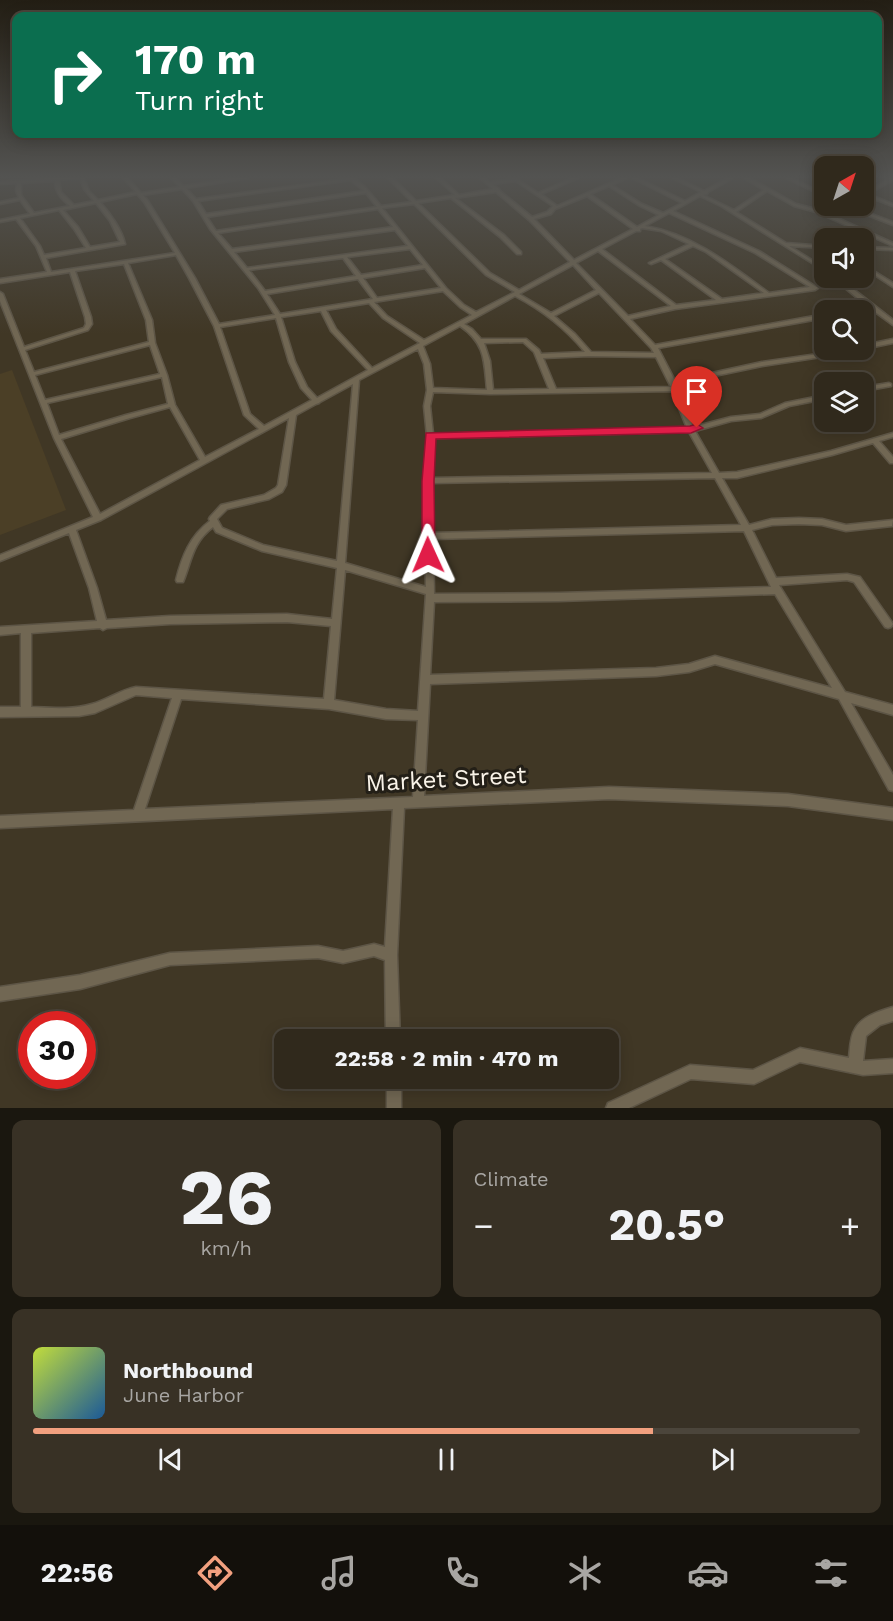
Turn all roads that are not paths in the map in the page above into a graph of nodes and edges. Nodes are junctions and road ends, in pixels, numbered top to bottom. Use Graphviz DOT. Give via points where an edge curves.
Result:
graph roads {
  1 [pos="26,230"];
  2 [pos="77,230"];
  3 [pos="117,230"];
  4 [pos="162,230"];
  5 [pos="232,230"];
  6 [pos="384,230"];
  7 [pos="397,230"];
  8 [pos="441,230"];
  9 [pos="494,230"];
  10 [pos="541,230"];
  11 [pos="638,230"];
  12 [pos="659,230"];
  13 [pos="709,230"];
  14 [pos="762,230"];
  15 [pos="857,230"];
  16 [pos="216,232"];
  17 [pos="693,244"];
  18 [pos="785,244"];
  19 [pos="814,246"];
  20 [pos="411,247"];
  21 [pos="893,247"];
  22 [pos="88,248"];
  23 [pos="874,248"];
  24 [pos="598,249"];
  25 [pos="231,251"];
  26 [pos="519,253"];
  27 [pos="176,254"];
  28 [pos="344,256"];
  29 [pos="43,257"];
  30 [pos="662,259"];
  31 [pos="124,261"];
  32 [pos="573,262"];
  33 [pos="814,263"];
  34 [pos="651,264"];
  35 [pos="426,266"];
  36 [pos="248,269"];
  37 [pos="72,270"];
  38 [pos="50,273"];
  39 [pos="874,273"];
  40 [pos="360,277"];
  41 [pos="0,281"];
  42 [pos="893,285"];
  43 [pos="444,288"];
  44 [pos="848,288"];
  45 [pos="600,290"];
  46 [pos="263,293"];
  47 [pos="517,293"];
  48 [pos="0,294"];
  49 [pos="768,294"];
  50 [pos="863,300"];
  51 [pos="373,301"];
  52 [pos="721,302"];
  53 [pos="675,307"];
  54 [pos="874,308"];
  55 [pos="323,309"];
  56 [pos="477,315"];
  57 [pos="551,315"];
  58 [pos="883,315"];
  59 [pos="893,315"];
  60 [pos="278,316"];
  61 [pos="627,318"];
  62 [pos="814,318"];
  63 [pos="893,323"];
  64 [pos="461,324"];
  65 [pos="217,326"];
  66 [pos="481,341"];
  67 [pos="893,341"];
  68 [pos="152,343"];
  69 [pos="422,345"];
  70 [pos="874,345"];
  71 [pos="22,349"];
  72 [pos="656,351"];
  73 [pos="589,354"];
  74 [pos="539,356"];
  75 [pos="814,356"];
  76 [pos="372,371"];
  77 [pos="32,374"];
  78 [pos="164,375"];
  79 [pos="356,380"];
  80 [pos="889,385"];
  81 [pos="672,386"];
  82 [pos="874,388"];
  83 [pos="430,390"];
  84 [pos="552,390"];
  85 [pos="490,392"];
  86 [pos="814,399"];
  87 [pos="43,402"];
  88 [pos="316,402"];
  89 [pos="172,405"];
  90 [pos="293,415"];
  91 [pos="263,429"];
  92 [pos="691,430"];
  93 [pos="893,435"];
  94 [pos="430,436"];
  95 [pos="57,438"];
  96 [pos="875,441"];
  97 [pos="204,461"];
  98 [pos="893,461"];
  99 [pos="718,476"];
  100 [pos="428,481"];
  101 [pos="98,518"];
  102 [pos="214,522"];
  103 [pos="892,523"];
  104 [pos="747,528"];
  105 [pos="72,530"];
  106 [pos="428,536"];
  107 [pos="0,558"];
  108 [pos="343,566"];
  109 [pos="180,580"];
  110 [pos="775,586"];
  111 [pos="430,595"];
  112 [pos="335,623"];
  113 [pos="888,624"];
  114 [pos="103,626"];
  115 [pos="0,631"];
  116 [pos="26,631"];
  117 [pos="425,680"];
  118 [pos="178,694"];
  119 [pos="842,696"];
  120 [pos="329,704"];
  121 [pos="893,710"];
  122 [pos="26,711"];
  123 [pos="0,712"];
  124 [pos="423,716"];
  125 [pos="893,786"];
  126 [pos="399,802"];
  127 [pos="418,802"];
  128 [pos="893,814"];
  129 [pos="138,815"];
  130 [pos="0,822"];
  131 [pos="391,955"];
  132 [pos="0,994"];
  133 [pos="893,1014"];
  134 [pos="393,1029"];
  135 [pos="855,1066"];
  136 [pos="893,1066"];
  137 [pos="394,1089"];
  138 [pos="631,1104"];
  139 [pos="394,1108"];
  140 [pos="613,1108"];
  1 -- 29 [label="street"];
  2 -- 22 [label="street"];
  3 -- 22 [label="street" via="123,243"];
  4 -- 27 [label="street"];
  5 -- 16 [label="street"];
  6 -- 25 [label="street"];
  7 -- 20 [label="street"];
  8 -- 47 [label="street" via="488,274"];
  9 -- 26 [label="street"];
  10 -- 32 [label="street"];
  11 -- 24 [label="street"];
  12 -- 17 [label="street"];
  13 -- 49 [label="street" via="757,252 815,288"];
  14 -- 18 [label="street"];
  15 -- 21 [label="street"];
  16 -- 25 [label="street"];
  17 -- 30 [label="street"];
  17 -- 49 [label="street"];
  18 -- 19 [label="street"];
  18 -- 33 [label="street"];
  20 -- 28 [label="street"];
  20 -- 35 [label="street"];
  21 -- 23 [label="street"];
  22 -- 29 [label="street"];
  24 -- 32 [label="street"];
  24 -- 53 [label="street"];
  25 -- 36 [label="street"];
  27 -- 31 [label="street"];
  27 -- 65 [label="street"];
  28 -- 36 [label="street"];
  28 -- 40 [label="street"];
  29 -- 38 [label="street"];
  30 -- 34 [label="street"];
  30 -- 52 [label="street"];
  31 -- 37 [label="street"];
  31 -- 68 [label="street" via="149,320"];
  32 -- 45 [label="street"];
  32 -- 47 [label="street"];
  35 -- 40 [label="street"];
  35 -- 43 [label="street"];
  36 -- 46 [label="street"];
  37 -- 38 [label="street"];
  37 -- 71 [label="street" via="88,317 86,329"];
  38 -- 41 [label="street"];
  39 -- 42 [label="street"];
  40 -- 46 [label="street"];
  40 -- 51 [label="street"];
  43 -- 51 [label="street"];
  43 -- 56 [label="street"];
  44 -- 50 [label="street"];
  45 -- 57 [label="street"];
  45 -- 61 [label="street"];
  46 -- 60 [label="street"];
  47 -- 56 [label="street"];
  47 -- 57 [label="street"];
  48 -- 71 [label="street"];
  49 -- 52 [label="street"];
  51 -- 55 [label="street"];
  51 -- 69 [label="street" via="385,317"];
  52 -- 53 [label="street"];
  53 -- 61 [label="street"];
  54 -- 58 [label="street"];
  55 -- 60 [label="street"];
  55 -- 76 [label="street" via="333,330"];
  56 -- 64 [label="street"];
  57 -- 73 [label="street"];
  58 -- 59 [label="street"];
  58 -- 63 [label="street"];
  60 -- 65 [label="street"];
  60 -- 88 [label="street" via="292,362 304,388"];
  61 -- 72 [label="street"];
  62 -- 72 [label="street"];
  64 -- 66 [label="street"];
  64 -- 69 [label="street"];
  65 -- 91 [label="street" via="247,416"];
  66 -- 74 [label="street" via="524,340"];
  66 -- 85 [label="street"];
  67 -- 70 [label="street"];
  68 -- 77 [label="street"];
  68 -- 78 [label="street"];
  69 -- 76 [label="street"];
  69 -- 83 [label="street"];
  71 -- 77 [label="street"];
  72 -- 73 [label="street"];
  72 -- 81 [label="street"];
  73 -- 74 [label="street"];
  74 -- 84 [label="street"];
  75 -- 81 [label="street"];
  76 -- 79 [label="street"];
  77 -- 87 [label="street"];
  78 -- 87 [label="street"];
  78 -- 89 [label="street"];
  79 -- 88 [label="street"];
  79 -- 108 [label="street"];
  80 -- 82 [label="street"];
  81 -- 84 [label="street"];
  81 -- 92 [label="street"];
  83 -- 85 [label="street"];
  83 -- 94 [label="street"];
  84 -- 85 [label="street"];
  86 -- 92 [label="street" via="787,404 761,416"];
  87 -- 95 [label="street"];
  88 -- 90 [label="street"];
  89 -- 95 [label="street"];
  89 -- 97 [label="street"];
  90 -- 91 [label="street"];
  90 -- 102 [label="street" via="279,490 224,507"];
  91 -- 97 [label="street"];
  92 -- 94 [label="street"];
  92 -- 99 [label="street"];
  93 -- 96 [label="street"];
  94 -- 100 [label="street"];
  95 -- 101 [label="street"];
  96 -- 98 [label="street"];
  96 -- 99 [label="street" via="766,469"];
  97 -- 101 [label="street"];
  99 -- 100 [label="street"];
  99 -- 104 [label="street"];
  100 -- 106 [label="street"];
  101 -- 105 [label="street"];
  102 -- 108 [label="street" via="219,530 262,548"];
  102 -- 109 [label="street" via="193,541"];
  103 -- 104 [label="street" via="846,528 799,521"];
  104 -- 106 [label="street"];
  104 -- 110 [label="street"];
  105 -- 107 [label="street"];
  105 -- 114 [label="street"];
  106 -- 111 [label="street"];
  108 -- 111 [label="street"];
  108 -- 112 [label="street"];
  110 -- 111 [label="street" via="559,597"];
  110 -- 113 [label="street" via="857,579"];
  110 -- 119 [label="street"];
  111 -- 117 [label="street"];
  112 -- 114 [label="street" via="170,620"];
  112 -- 120 [label="street"];
  114 -- 116 [label="street"];
  115 -- 116 [label="street"];
  116 -- 122 [label="street"];
  117 -- 119 [label="street" via="656,672 715,660"];
  117 -- 124 [label="street"];
  118 -- 120 [label="street"];
  118 -- 122 [label="street" via="127,692 107,705 86,711"];
  118 -- 129 [label="street"];
  119 -- 121 [label="street"];
  119 -- 125 [label="street"];
  120 -- 124 [label="street"];
  122 -- 123 [label="street"];
  124 -- 127 [label="street"];
  126 -- 127 [label="street, Market Street"];
  126 -- 129 [label="street, Market Street"];
  126 -- 131 [label="street"];
  127 -- 128 [label="street, Market Street" via="609,793 683,794 788,800"];
  129 -- 130 [label="street, Market Street"];
  131 -- 132 [label="street" via="374,950 343,957 318,952 170,959 80,982"];
  131 -- 134 [label="street"];
  133 -- 135 [label="street" via="876,1019 860,1032"];
  135 -- 136 [label="street"];
  135 -- 138 [label="street" via="800,1055 754,1077 690,1072"];
  137 -- 139 [label="street"];
  138 -- 140 [label="street"];
}
